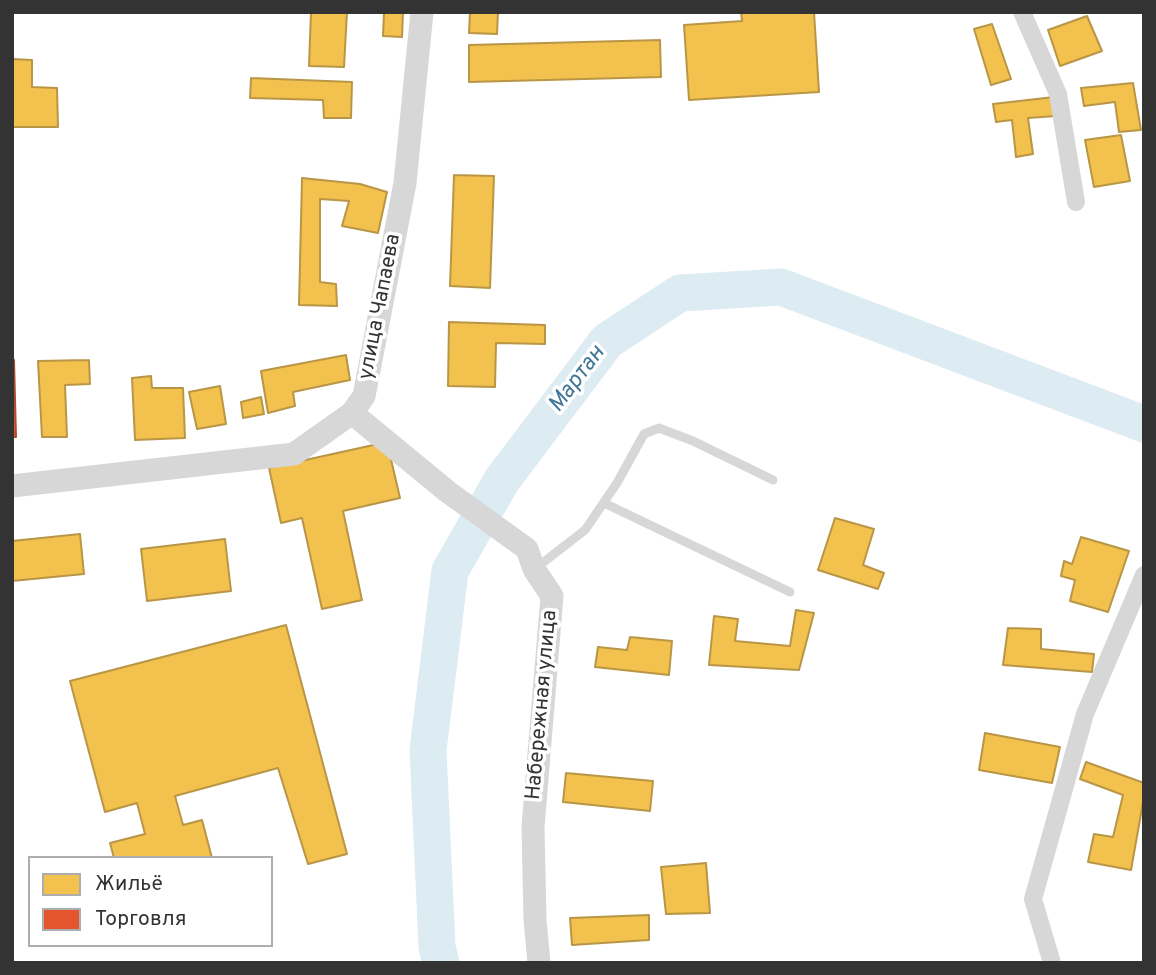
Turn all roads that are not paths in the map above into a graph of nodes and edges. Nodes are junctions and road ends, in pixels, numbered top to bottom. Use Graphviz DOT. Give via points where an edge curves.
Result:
graph roads {
  1 [pos="422,12"];
  2 [pos="1021,12"];
  3 [pos="1076,202"];
  4 [pos="352,412"];
  5 [pos="773,480"];
  6 [pos="12,486"];
  7 [pos="604,503"];
  8 [pos="530,559"];
  9 [pos="1144,575"];
  10 [pos="790,592"];
  11 [pos="540,963"];
  12 [pos="1052,963"];
  1 -- 4 [label="street, улица Чапаева" via="405,183 364,396"];
  2 -- 3 [label="street" via="1059,94"];
  4 -- 6 [label="street, улица Чапаева" via="294,454"];
  4 -- 8 [label="street, Набережная улица"];
  5 -- 7 [label="lane" via="659,428 644,434"];
  7 -- 8 [label="lane" via="585,530"];
  7 -- 10 [label="lane"];
  8 -- 11 [label="street, Набережная улица" via="552,596 533,827"];
  9 -- 12 [label="street" via="1085,714 1033,900"];
}
